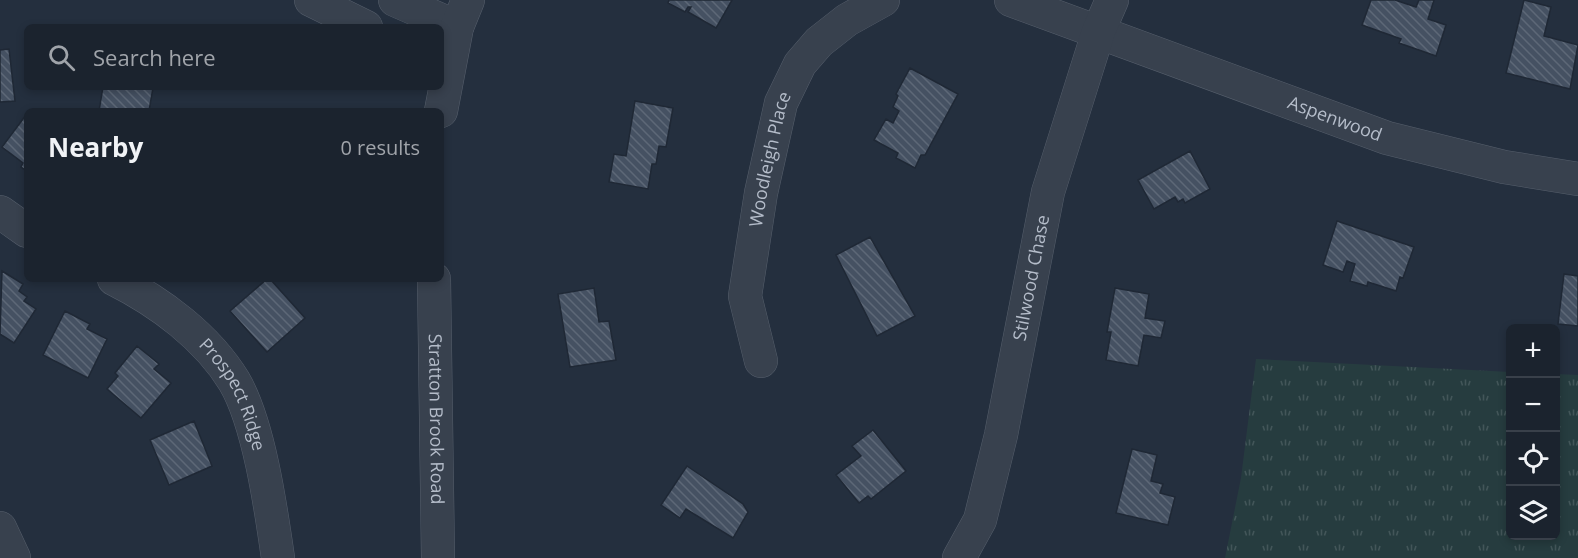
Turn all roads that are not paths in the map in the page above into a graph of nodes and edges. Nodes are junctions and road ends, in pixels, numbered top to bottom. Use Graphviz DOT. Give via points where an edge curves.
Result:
graph roads {
  1 [pos="311,0"];
  2 [pos="395,0"];
  3 [pos="883,0"];
  4 [pos="1011,0"];
  5 [pos="1112,0"];
  6 [pos="463,14"];
  7 [pos="360,24"];
  8 [pos="1099,30"];
  9 [pos="445,62"];
  10 [pos="443,90"];
  11 [pos="441,108"];
  12 [pos="1578,179"];
  13 [pos="0,212"];
  14 [pos="24,229"];
  15 [pos="119,282"];
  16 [pos="434,282"];
  17 [pos="761,362"];
  18 [pos="0,528"];
  19 [pos="14,558"];
  20 [pos="278,558"];
  21 [pos="438,558"];
  22 [pos="959,558"];
  1 -- 7 [label="street"];
  2 -- 6 [label="street"];
  3 -- 17 [label="street, Woodleigh Place" via="847,20 819,42 800,64 781,103 761,193 745,296"];
  4 -- 8 [label="street"];
  5 -- 8 [label="street, Stilwood Chase"];
  6 -- 9 [label="street"];
  8 -- 12 [label="street, Aspenwood" via="1387,138 1504,167"];
  8 -- 22 [label="street, Stilwood Chase" via="1048,192 1001,435 980,520"];
  10 -- 11 [label="street"];
  13 -- 14 [label="street"];
  15 -- 20 [label="street, Prospect Ridge" via="183,323 215,354 235,383 249,416"];
  16 -- 21 [label="street, Stratton Brook Road"];
  18 -- 19 [label="street"];
}
